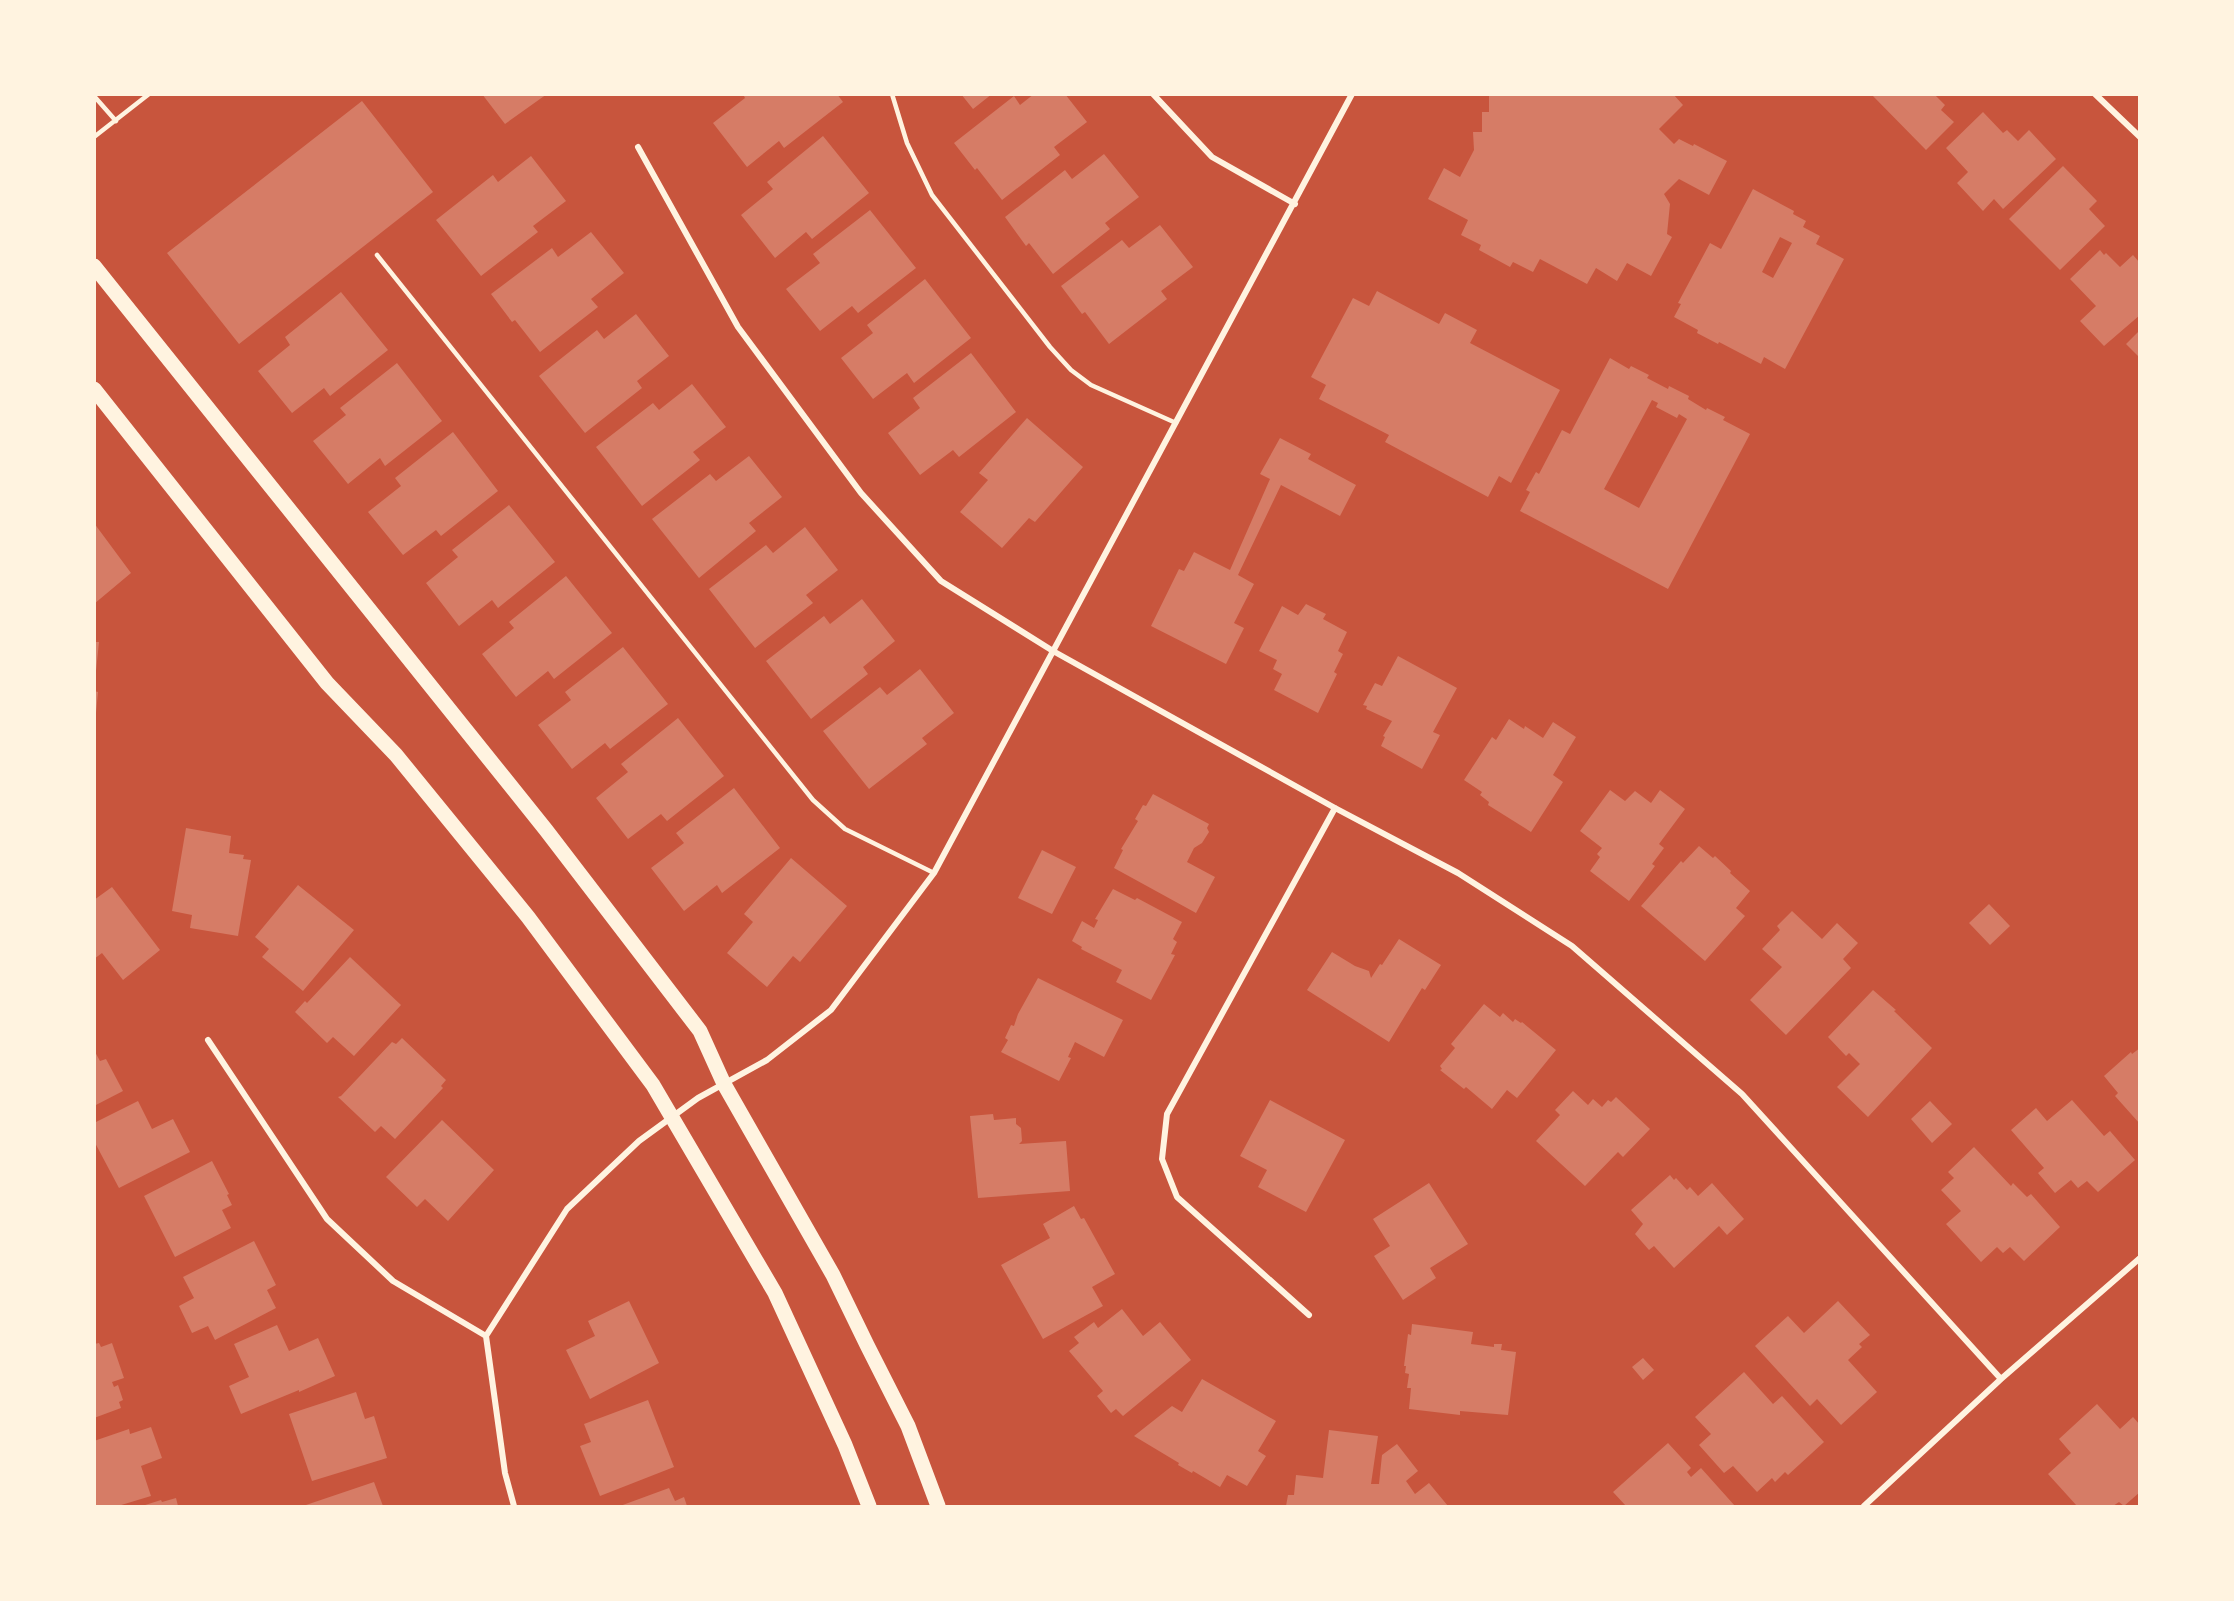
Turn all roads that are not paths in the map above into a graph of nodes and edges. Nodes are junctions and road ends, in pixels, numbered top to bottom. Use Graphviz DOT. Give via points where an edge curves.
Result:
graph roads {
  1 [pos="149,94"];
  2 [pos="892,94"];
  3 [pos="1153,94"];
  4 [pos="1353,94"];
  5 [pos="2095,94"];
  6 [pos="94,96"];
  7 [pos="116,122"];
  8 [pos="94,137"];
  9 [pos="2139,137"];
  10 [pos="638,147"];
  11 [pos="1295,204"];
  12 [pos="377,255"];
  13 [pos="94,266"];
  14 [pos="94,390"];
  15 [pos="1177,423"];
  16 [pos="1053,651"];
  17 [pos="1335,808"];
  18 [pos="934,873"];
  19 [pos="208,1040"];
  20 [pos="724,1084"];
  21 [pos="672,1117"];
  22 [pos="2139,1258"];
  23 [pos="1310,1315"];
  24 [pos="486,1336"];
  25 [pos="2001,1379"];
  26 [pos="514,1506"];
  27 [pos="869,1506"];
  28 [pos="938,1506"];
  29 [pos="1864,1506"];
  1 -- 7 [label="lane"];
  2 -- 15 [label="lane" via="907,143 932,195 1050,347 1091,385"];
  3 -- 11 [label="street" via="1212,157"];
  4 -- 11 [label="street"];
  5 -- 9 [label="street"];
  6 -- 7 [label="lane"];
  7 -- 8 [label="lane"];
  10 -- 16 [label="street" via="738,327 861,493 941,581"];
  11 -- 15 [label="street"];
  12 -- 18 [label="lane" via="813,800 845,829"];
  13 -- 20 [label="main road" via="567,857 700,1030"];
  14 -- 21 [label="main road" via="327,683 396,755 528,917 653,1085"];
  15 -- 16 [label="street"];
  16 -- 17 [label="street"];
  16 -- 18 [label="street"];
  17 -- 23 [label="street" via="1167,1114 1162,1159 1177,1197"];
  17 -- 25 [label="street" via="1458,873 1581,954 1742,1094"];
  18 -- 20 [label="street" via="831,1011 767,1060"];
  19 -- 24 [label="street" via="327,1219 393,1281"];
  20 -- 21 [label="street"];
  20 -- 28 [label="main road" via="838,1285 908,1426"];
  21 -- 24 [label="street" via="639,1141 567,1209"];
  21 -- 27 [label="main road" via="775,1293"];
  22 -- 25 [label="street"];
  24 -- 26 [label="street" via="505,1473"];
  25 -- 29 [label="street"];
}
